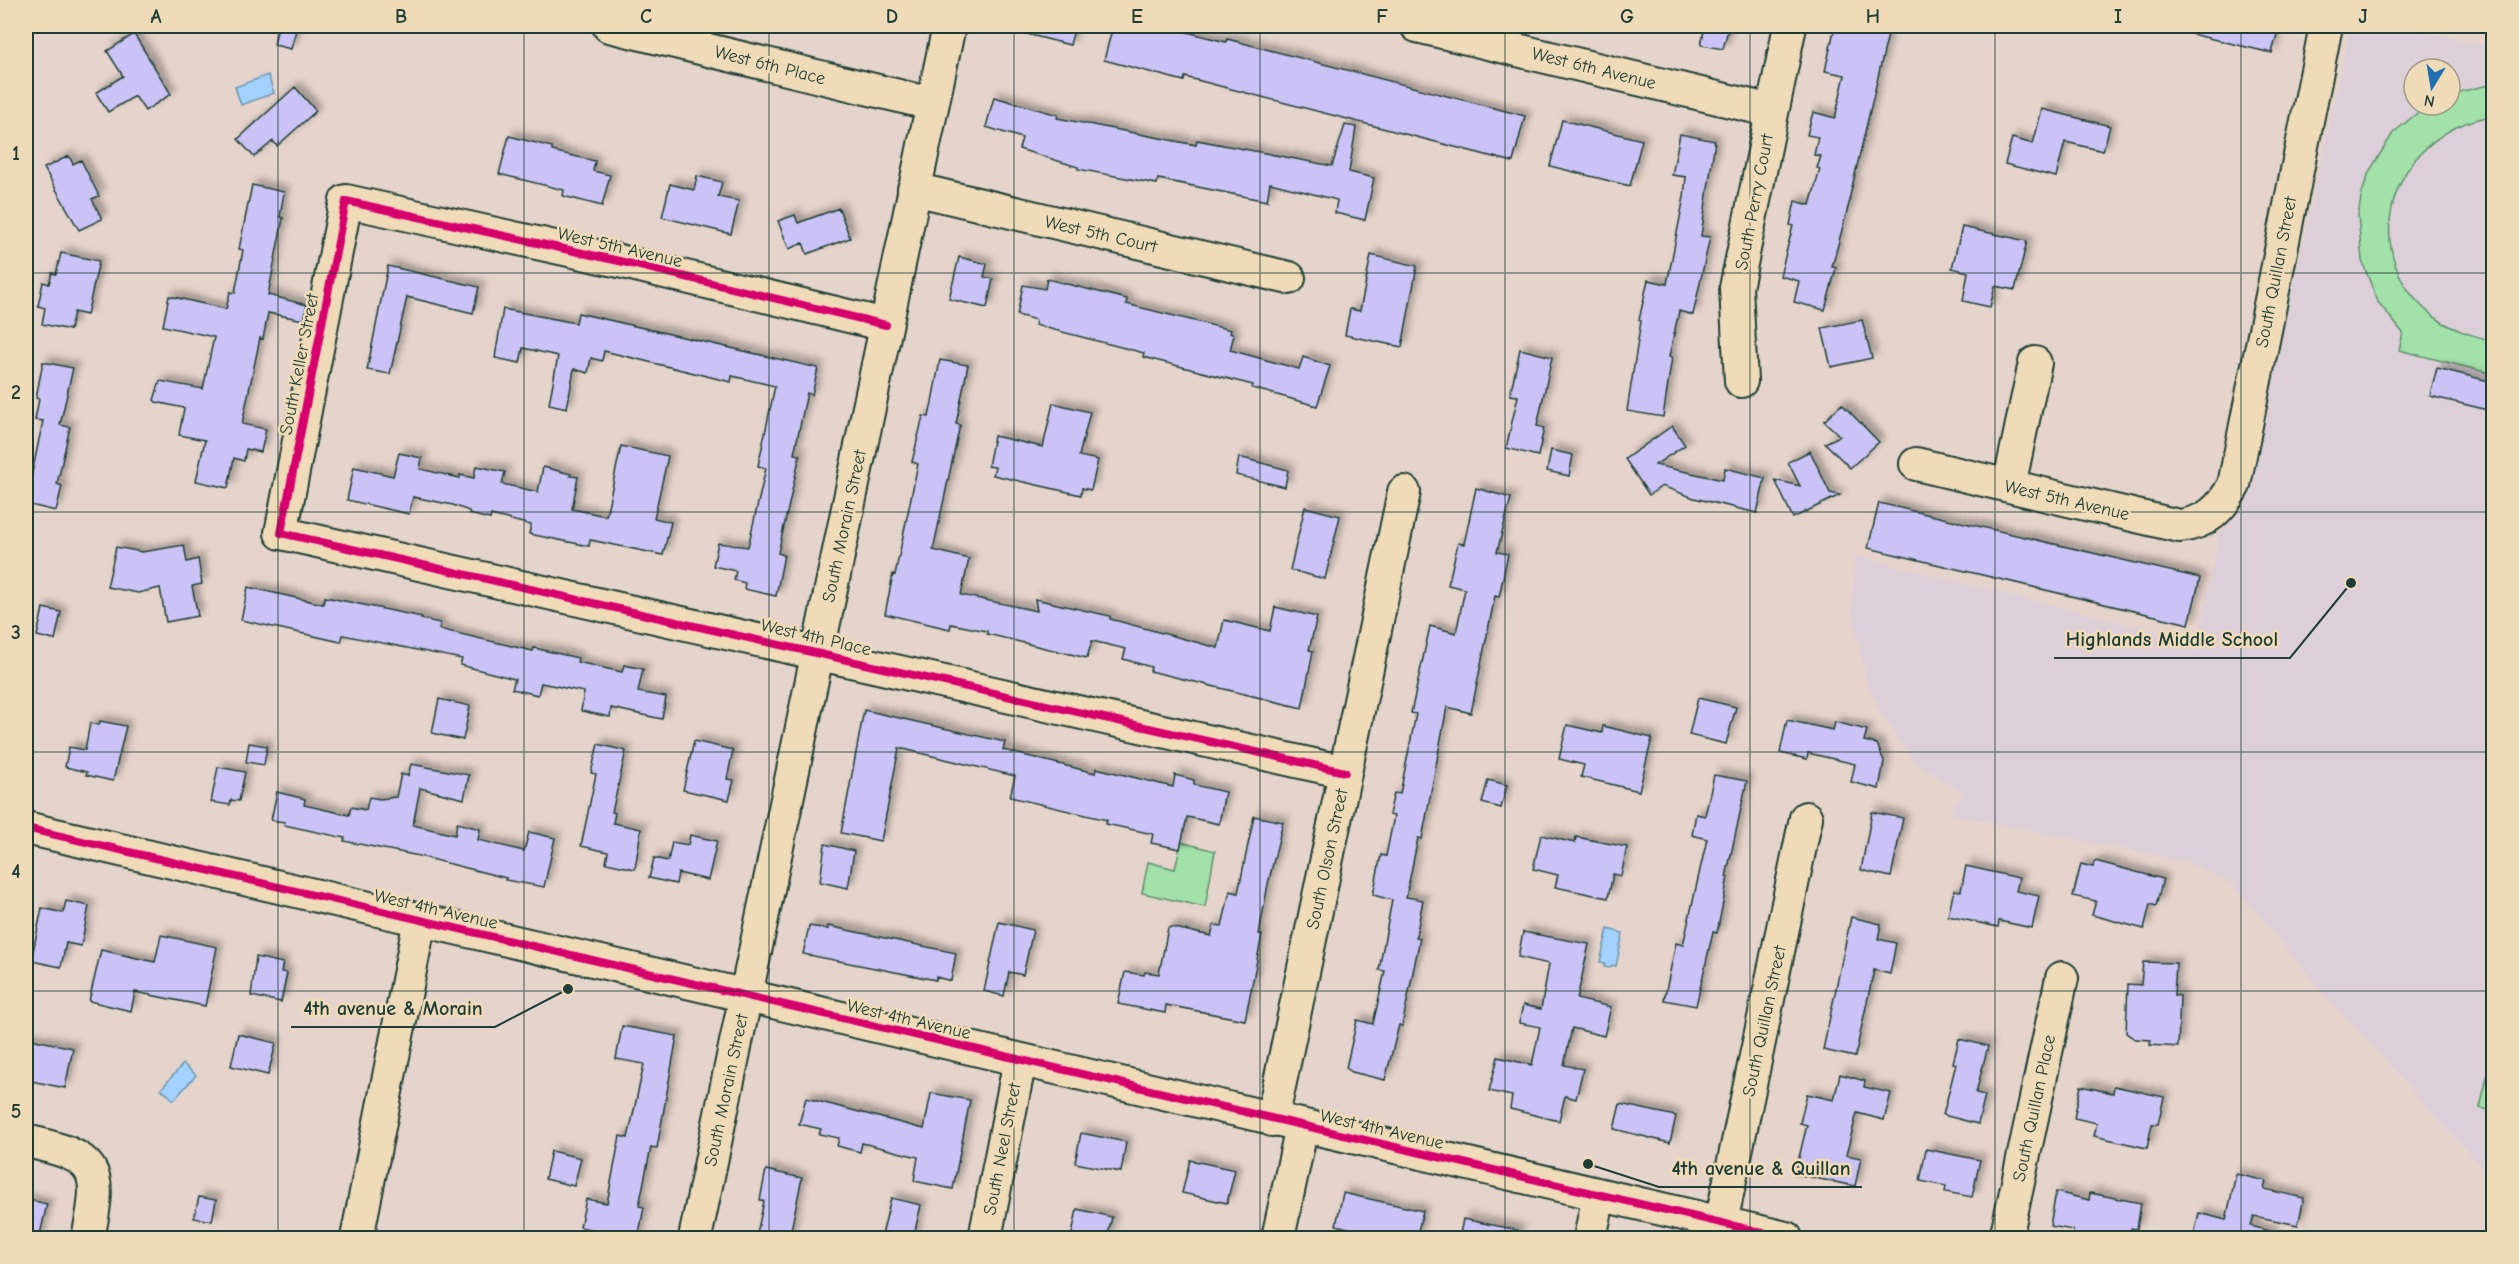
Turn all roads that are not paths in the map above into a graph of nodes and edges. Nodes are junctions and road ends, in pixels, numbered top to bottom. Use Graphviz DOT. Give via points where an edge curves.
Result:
graph roads {
  1 [pos="949,26"];
  2 [pos="1417,26"];
  3 [pos="1790,26"];
  4 [pos="2326,26"];
  5 [pos="619,27"];
  6 [pos="932,104"];
  7 [pos="1772,111"];
  8 [pos="914,189"];
  9 [pos="346,201"];
  10 [pos="1289,278"];
  11 [pos="886,325"];
  12 [pos="2035,363"];
  13 [pos="1741,381"];
  14 [pos="1916,464"];
  15 [pos="2009,486"];
  16 [pos="1404,492"];
  17 [pos="2215,513"];
  18 [pos="281,533"];
  19 [pos="819,653"];
  20 [pos="1345,772"];
  21 [pos="1806,818"];
  22 [pos="26,828"];
  23 [pos="420,920"];
  24 [pos="2062,978"];
  25 [pos="746,996"];
  26 [pos="1020,1060"];
  27 [pos="1272,1120"];
  28 [pos="1302,1126"];
  29 [pos="26,1141"];
  30 [pos="1599,1195"];
  31 [pos="1721,1223"];
  32 [pos="88,1239"];
  33 [pos="357,1239"];
  34 [pos="695,1239"];
  35 [pos="985,1239"];
  36 [pos="1278,1239"];
  37 [pos="1590,1239"];
  38 [pos="1786,1239"];
  39 [pos="2006,1239"];
  1 -- 6 [label="street, South Morain Street"];
  2 -- 7 [label="street, West 6th Avenue"];
  3 -- 7 [label="street, South Perry Court"];
  4 -- 17 [label="street, South Quillan Street" via="2234,485"];
  5 -- 6 [label="street, West 6th Place"];
  6 -- 8 [label="street, South Morain Street"];
  7 -- 13 [label="street, South Perry Court" via="1736,288"];
  8 -- 10 [label="street, West 5th Court"];
  8 -- 11 [label="street, South Morain Street"];
  9 -- 11 [label="street, West 5th Avenue"];
  9 -- 18 [label="street, South Keller Street"];
  11 -- 19 [label="street, South Morain Street"];
  12 -- 15 [label="street"];
  14 -- 15 [label="street, West 5th Avenue"];
  15 -- 17 [label="street, West 5th Avenue" via="2179,526 2192,525"];
  16 -- 20 [label="street, South Olson Street"];
  18 -- 19 [label="street, West 4th Place"];
  19 -- 20 [label="street, West 4th Place"];
  19 -- 25 [label="street, South Morain Street"];
  20 -- 27 [label="street, South Olson Street"];
  21 -- 31 [label="street, South Quillan Street"];
  22 -- 23 [label="street, West 4th Avenue"];
  23 -- 25 [label="street, West 4th Avenue"];
  23 -- 33 [label="street"];
  24 -- 39 [label="street, South Quillan Place"];
  25 -- 26 [label="street, West 4th Avenue"];
  25 -- 34 [label="street, South Morain Street"];
  26 -- 27 [label="street, West 4th Avenue"];
  26 -- 35 [label="street, South Neel Street"];
  27 -- 28 [label="street, West 4th Avenue"];
  28 -- 30 [label="street, West 4th Avenue"];
  28 -- 36 [label="street"];
  29 -- 32 [label="street" via="59,1149 84,1162 93,1173 95,1205"];
  30 -- 31 [label="street, West 4th Avenue"];
  30 -- 37 [label="street"];
  31 -- 38 [label="street, West 4th Avenue"];
}
